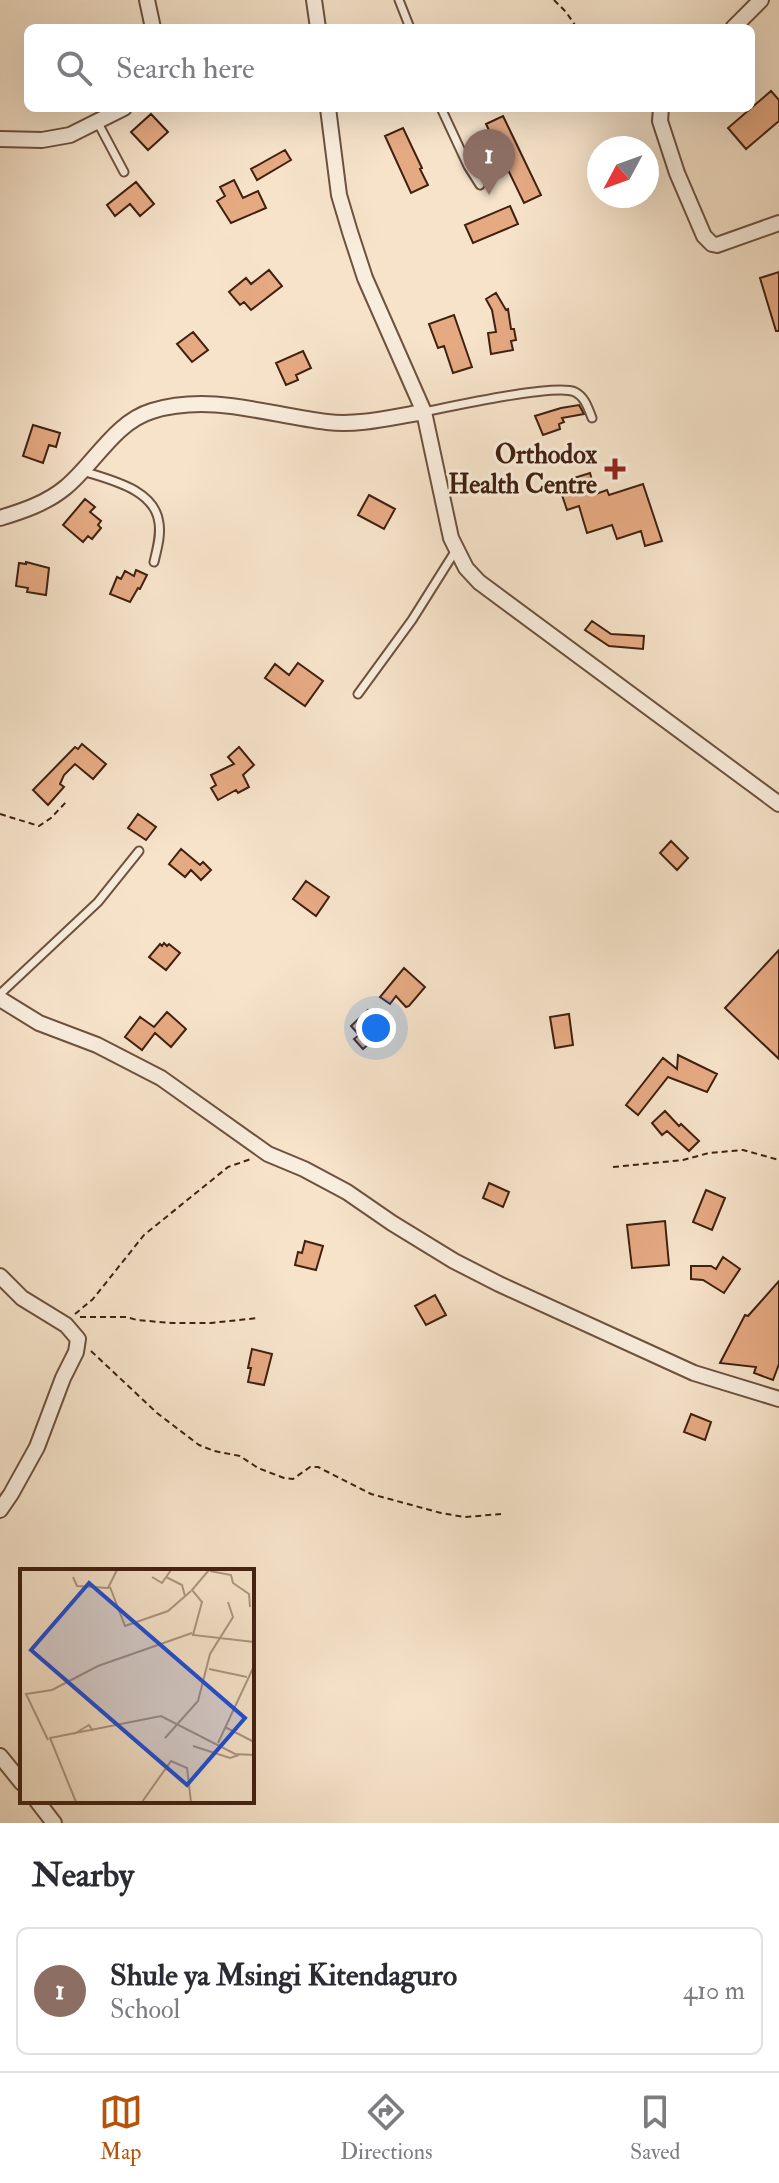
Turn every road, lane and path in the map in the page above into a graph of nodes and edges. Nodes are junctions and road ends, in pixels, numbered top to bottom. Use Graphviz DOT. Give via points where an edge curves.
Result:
graph roads {
  1 [pos="147,0"];
  2 [pos="314,0"];
  3 [pos="399,0"];
  4 [pos="554,0"];
  5 [pos="761,0"];
  6 [pos="152,24"];
  7 [pos="317,24"];
  8 [pos="408,24"];
  9 [pos="574,24"];
  10 [pos="737,24"];
  11 [pos="117,112"];
  12 [pos="328,112"];
  13 [pos="443,112"];
  14 [pos="661,112"];
  15 [pos="98,123"];
  16 [pos="0,139"];
  17 [pos="124,172"];
  18 [pos="480,185"];
  19 [pos="779,223"];
  20 [pos="424,412"];
  21 [pos="592,418"];
  22 [pos="83,471"];
  23 [pos="0,518"];
  24 [pos="456,550"];
  25 [pos="154,562"];
  26 [pos="358,694"];
  27 [pos="67,801"];
  28 [pos="779,804"];
  29 [pos="0,814"];
  30 [pos="139,851"];
  31 [pos="0,996"];
  32 [pos="268,1154"];
  33 [pos="779,1160"];
  34 [pos="613,1167"];
  35 [pos="0,1276"];
  36 [pos="258,1318"];
  37 [pos="78,1339"];
  38 [pos="779,1399"];
  39 [pos="0,1510"];
  40 [pos="501,1514"];
  41 [pos="0,1756"];
  42 [pos="20,1781"];
  43 [pos="39,1803"];
  44 [pos="54,1823"];
  1 -- 6 [label="street"];
  2 -- 7 [label="street"];
  3 -- 8 [label="lane"];
  4 -- 9 [label="path"];
  5 -- 10 [label="street"];
  11 -- 15 [label="street"];
  12 -- 20 [label="street" via="337,185 350,232"];
  13 -- 18 [label="lane"];
  14 -- 19 [label="street" via="677,173 708,242 717,245"];
  15 -- 16 [label="street" via="62,137"];
  15 -- 17 [label="lane"];
  20 -- 21 [label="lane" via="565,390 584,400"];
  20 -- 22 [label="street" via="350,423 222,404 152,410 121,429"];
  20 -- 24 [label="street"];
  22 -- 23 [label="street" via="45,502"];
  22 -- 25 [label="lane" via="125,485 150,504 159,524"];
  24 -- 26 [label="lane"];
  24 -- 28 [label="street" via="479,582"];
  27 -- 29 [label="path" via="39,826"];
  30 -- 31 [label="lane" via="98,902"];
  31 -- 32 [label="street" via="39,1023 161,1078"];
  32 -- 36 [label="path" via="228,1167 174,1209 144,1235 93,1299 67,1317 171,1323"];
  32 -- 38 [label="street" via="325,1180 454,1261 521,1295 694,1373"];
  33 -- 34 [label="path" via="743,1150"];
  35 -- 37 [label="street"];
  37 -- 39 [label="street" via="37,1447"];
  37 -- 40 [label="path" via="157,1413 204,1447 240,1456 284,1478 318,1467 371,1494 451,1516"];
  41 -- 42 [label="street"];
  43 -- 44 [label="street"];
}
